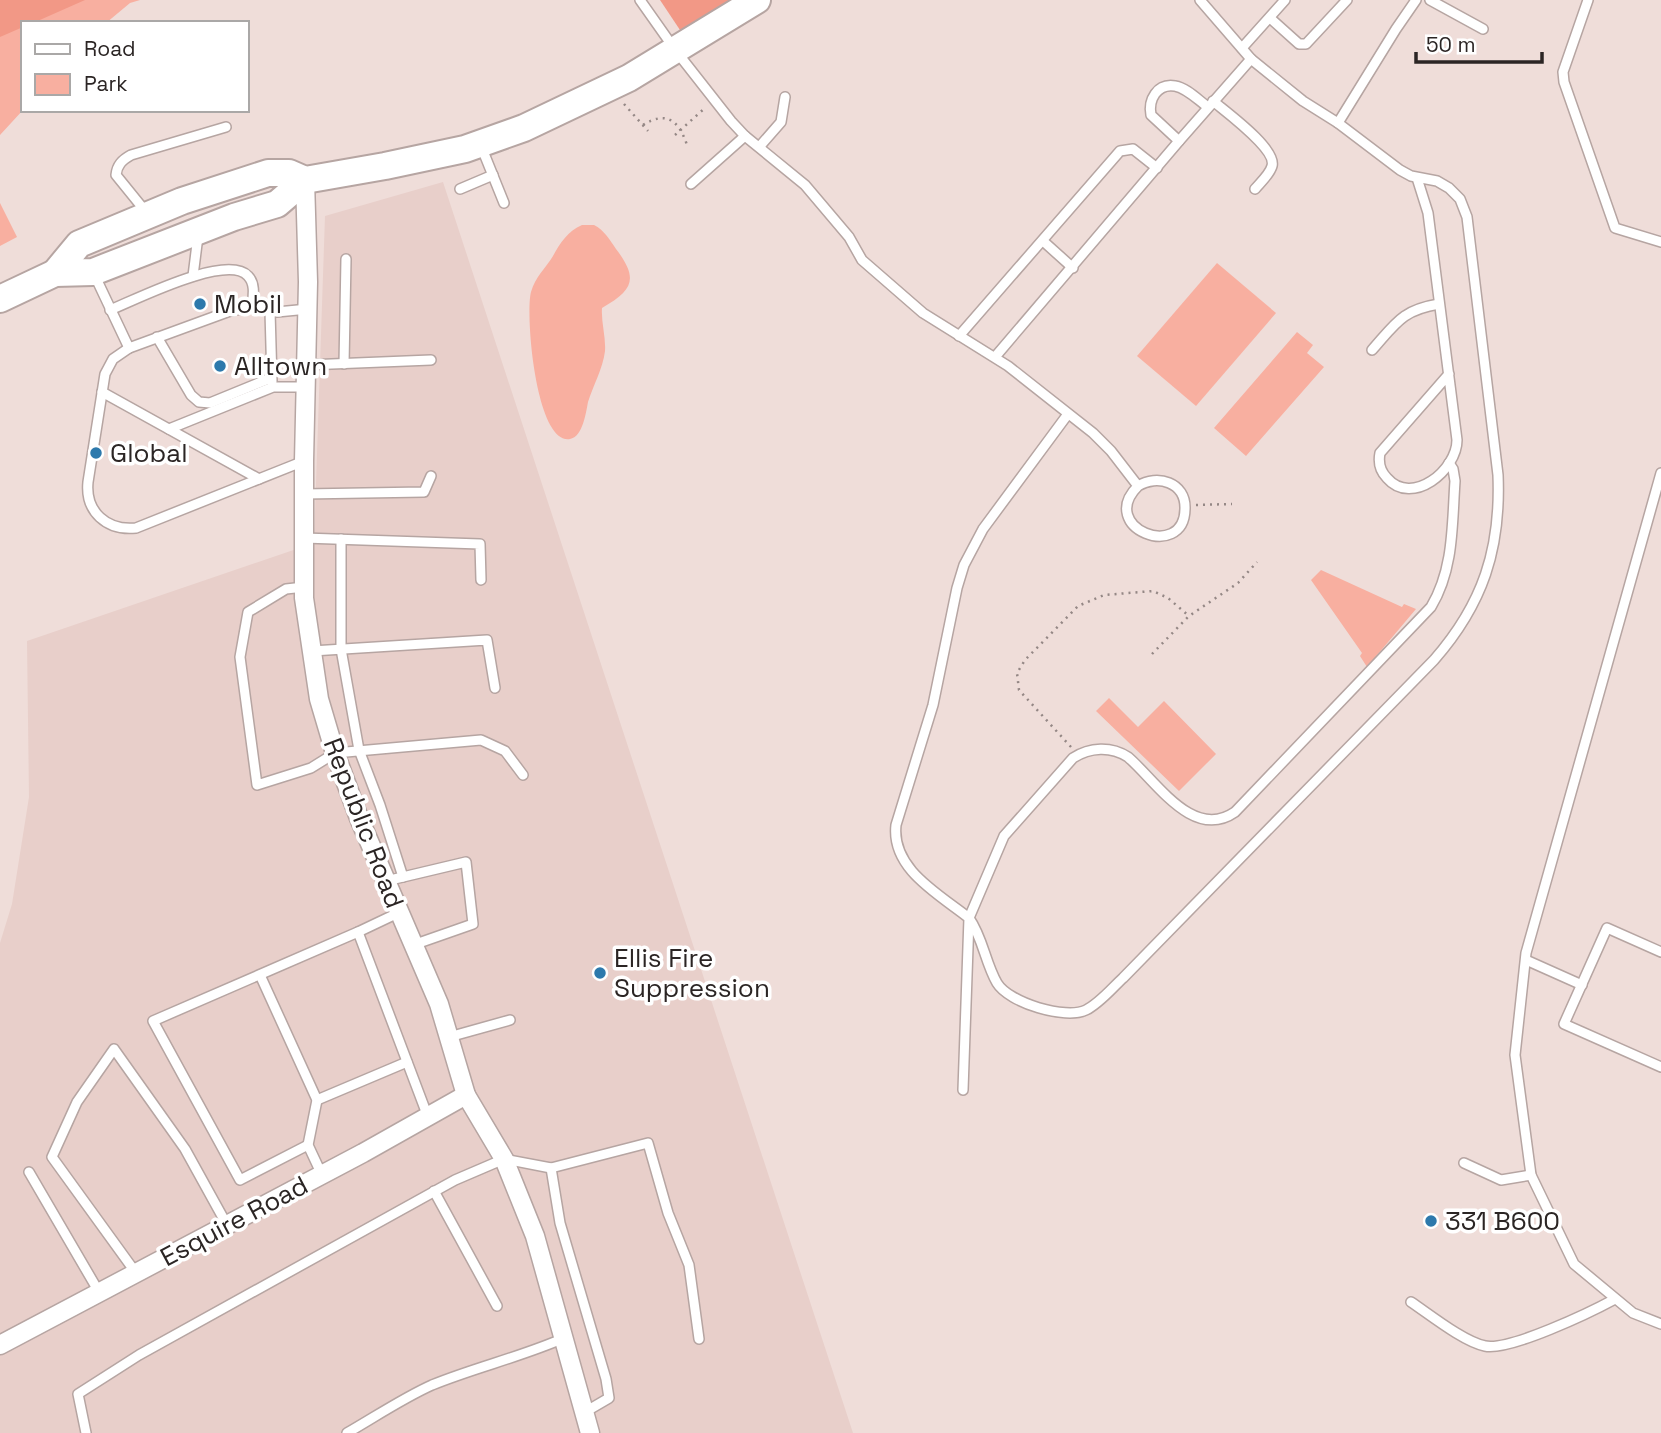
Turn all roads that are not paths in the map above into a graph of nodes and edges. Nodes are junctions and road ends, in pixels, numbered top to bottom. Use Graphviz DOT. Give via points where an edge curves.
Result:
graph roads {
  1 [pos="640,0"];
  2 [pos="757,0"];
  3 [pos="1200,0"];
  4 [pos="1285,0"];
  5 [pos="1347,0"];
  6 [pos="1416,0"];
  7 [pos="1430,0"];
  8 [pos="1588,0"];
  9 [pos="1270,18"];
  10 [pos="1483,29"];
  11 [pos="1242,48"];
  12 [pos="676,51"];
  13 [pos="1251,59"];
  14 [pos="785,97"];
  15 [pos="1210,104"];
  16 [pos="1338,123"];
  17 [pos="226,127"];
  18 [pos="745,136"];
  19 [pos="1179,141"];
  20 [pos="480,144"];
  21 [pos="760,146"];
  22 [pos="1157,168"];
  23 [pos="493,175"];
  24 [pos="1417,178"];
  25 [pos="305,180"];
  26 [pos="691,184"];
  27 [pos="460,189"];
  28 [pos="1255,189"];
  29 [pos="504,203"];
  30 [pos="148,215"];
  31 [pos="198,231"];
  32 [pos="1043,241"];
  33 [pos="1661,242"];
  34 [pos="160,245"];
  35 [pos="86,258"];
  36 [pos="346,259"];
  37 [pos="1073,268"];
  38 [pos="193,276"];
  39 [pos="0,299"];
  40 [pos="1439,304"];
  41 [pos="253,307"];
  42 [pos="308,309"];
  43 [pos="110,310"];
  44 [pos="270,311"];
  45 [pos="959,336"];
  46 [pos="157,337"];
  47 [pos="129,348"];
  48 [pos="1373,350"];
  49 [pos="995,357"];
  50 [pos="431,360"];
  51 [pos="345,364"];
  52 [pos="307,365"];
  53 [pos="1449,374"];
  54 [pos="272,383"];
  55 [pos="306,387"];
  56 [pos="102,392"];
  57 [pos="1068,414"];
  58 [pos="169,429"];
  59 [pos="304,461"];
  60 [pos="1449,463"];
  61 [pos="1661,473"];
  62 [pos="431,476"];
  63 [pos="259,479"];
  64 [pos="1138,486"];
  65 [pos="304,494"];
  66 [pos="304,538"];
  67 [pos="341,539"];
  68 [pos="481,580"];
  69 [pos="304,587"];
  70 [pos="341,649"];
  71 [pos="312,651"];
  72 [pos="495,688"];
  73 [pos="359,750"];
  74 [pos="334,753"];
  75 [pos="523,775"];
  76 [pos="394,879"];
  77 [pos="398,913"];
  78 [pos="968,918"];
  79 [pos="358,932"];
  80 [pos="412,945"];
  81 [pos="1661,952"];
  82 [pos="1527,960"];
  83 [pos="260,975"];
  84 [pos="1582,985"];
  85 [pos="510,1020"];
  86 [pos="449,1037"];
  87 [pos="407,1062"];
  88 [pos="1661,1067"];
  89 [pos="962,1090"];
  90 [pos="466,1095"];
  91 [pos="317,1100"];
  92 [pos="428,1117"];
  93 [pos="308,1145"];
  94 [pos="504,1159"];
  95 [pos="1464,1163"];
  96 [pos="551,1168"];
  97 [pos="29,1172"];
  98 [pos="322,1175"];
  99 [pos="1531,1175"];
  100 [pos="434,1191"];
  101 [pos="227,1225"];
  102 [pos="136,1273"];
  103 [pos="99,1292"];
  104 [pos="1615,1299"];
  105 [pos="1410,1302"];
  106 [pos="497,1306"];
  107 [pos="1661,1324"];
  108 [pos="564,1338"];
  109 [pos="698,1339"];
  110 [pos="0,1345"];
  111 [pos="585,1412"];
  112 [pos="86,1433"];
  113 [pos="348,1433"];
  114 [pos="590,1433"];
  1 -- 12 [label="lane"];
  2 -- 12 [label="main road"];
  3 -- 11 [label="lane"];
  4 -- 9 [label="lane"];
  5 -- 9 [label="lane" via="1307,44 1299,44"];
  6 -- 16 [label="lane"];
  7 -- 10 [label="lane"];
  8 -- 33 [label="lane" via="1563,72 1564,82 1615,228"];
  9 -- 11 [label="lane"];
  11 -- 13 [label="lane"];
  12 -- 18 [label="lane"];
  12 -- 20 [label="main road" via="534,125"];
  13 -- 15 [label="lane"];
  13 -- 16 [label="lane"];
  14 -- 21 [label="lane" via="781,122"];
  15 -- 19 [label="lane"];
  15 -- 19 [label="lane" via="1175,86 1155,93 1151,115"];
  15 -- 28 [label="lane" via="1265,146 1272,159 1272,169"];
  16 -- 24 [label="lane"];
  17 -- 30 [label="lane" via="123,160 116,175"];
  18 -- 21 [label="lane"];
  18 -- 26 [label="lane"];
  19 -- 22 [label="lane"];
  20 -- 23 [label="lane"];
  20 -- 25 [label="main road"];
  21 -- 45 [label="lane" via="824,205 862,260 923,313"];
  22 -- 32 [label="lane" via="1133,149 1120,151"];
  22 -- 37 [label="lane"];
  23 -- 27 [label="lane"];
  23 -- 29 [label="lane"];
  24 -- 40 [label="lane" via="1428,213"];
  24 -- 78 [label="lane" via="1449,188 1463,205 1498,475 1491,560 1458,632 1091,1007 1062,1013 1007,993 996,981"];
  25 -- 30 [label="main road" via="289,173 268,173"];
  25 -- 31 [label="main road" via="277,204"];
  25 -- 42 [label="street, Republic Road"];
  30 -- 34 [label="main road"];
  30 -- 35 [label="main road"];
  31 -- 34 [label="main road"];
  31 -- 38 [label="lane"];
  32 -- 37 [label="lane"];
  32 -- 45 [label="lane"];
  34 -- 35 [label="main road"];
  35 -- 39 [label="main road"];
  35 -- 43 [label="lane"];
  36 -- 51 [label="lane"];
  37 -- 49 [label="lane"];
  38 -- 41 [label="lane" via="236,269 247,273 254,289"];
  38 -- 43 [label="lane"];
  40 -- 48 [label="lane" via="1407,314"];
  40 -- 53 [label="lane"];
  41 -- 44 [label="lane"];
  41 -- 46 [label="lane"];
  42 -- 44 [label="lane"];
  42 -- 52 [label="street, Republic Road"];
  43 -- 47 [label="lane"];
  44 -- 54 [label="lane"];
  45 -- 49 [label="lane"];
  46 -- 47 [label="lane"];
  46 -- 54 [label="lane" via="199,402 210,403"];
  47 -- 56 [label="lane" via="109,366"];
  49 -- 57 [label="lane"];
  50 -- 51 [label="lane"];
  51 -- 52 [label="lane"];
  52 -- 55 [label="street, Republic Road"];
  53 -- 60 [label="lane" via="1457,444"];
  53 -- 60 [label="lane" via="1383,449 1379,460 1392,483 1408,491 1427,483"];
  54 -- 55 [label="lane"];
  54 -- 58 [label="lane"];
  55 -- 59 [label="street, Republic Road"];
  56 -- 58 [label="lane"];
  56 -- 63 [label="lane" via="87,489 93,509 108,524 139,527"];
  57 -- 64 [label="lane" via="1105,444"];
  57 -- 78 [label="lane" via="983,529 964,565 933,705 896,825 896,845 905,863"];
  58 -- 63 [label="lane"];
  59 -- 63 [label="lane"];
  59 -- 65 [label="street, Republic Road"];
  60 -- 78 [label="lane" via="1455,481 1449,562 1431,607 1235,812 1216,820 1195,817 1121,753 1086,751 1058,773 1003,836"];
  61 -- 82 [label="lane"];
  62 -- 65 [label="lane" via="424,492"];
  64 -- 64 [label="lane" via="1129,498 1132,525 1147,536 1174,531 1183,519 1182,494 1168,481 1156,479"];
  65 -- 66 [label="street, Republic Road"];
  66 -- 67 [label="lane"];
  66 -- 69 [label="street, Republic Road"];
  67 -- 68 [label="lane" via="480,544"];
  67 -- 70 [label="lane"];
  69 -- 71 [label="street, Republic Road"];
  69 -- 74 [label="lane" via="286,589 248,612 240,657 257,785 310,768"];
  70 -- 71 [label="lane"];
  70 -- 72 [label="lane" via="487,640"];
  70 -- 73 [label="lane"];
  71 -- 74 [label="street, Republic Road"];
  73 -- 74 [label="lane"];
  73 -- 75 [label="lane" via="481,740 505,751"];
  73 -- 76 [label="lane" via="380,805"];
  74 -- 76 [label="street, Republic Road"];
  76 -- 77 [label="street, Republic Road"];
  76 -- 80 [label="lane" via="466,862 473,925"];
  77 -- 79 [label="lane"];
  77 -- 80 [label="street, Republic Road"];
  78 -- 89 [label="lane"];
  79 -- 83 [label="lane"];
  79 -- 87 [label="lane"];
  80 -- 86 [label="street, Republic Road"];
  81 -- 84 [label="lane" via="1607,928"];
  82 -- 84 [label="lane"];
  82 -- 99 [label="lane" via="1515,1055"];
  83 -- 91 [label="lane"];
  83 -- 93 [label="lane" via="153,1021 240,1180"];
  84 -- 88 [label="lane" via="1564,1024"];
  85 -- 86 [label="lane"];
  86 -- 90 [label="street, Republic Road"];
  87 -- 91 [label="lane"];
  87 -- 92 [label="lane"];
  90 -- 92 [label="street, Esquire Road"];
  90 -- 94 [label="street, Republic Road"];
  91 -- 93 [label="lane"];
  92 -- 98 [label="street, Esquire Road"];
  93 -- 98 [label="lane"];
  94 -- 96 [label="lane"];
  94 -- 100 [label="lane"];
  94 -- 108 [label="street, Republic Road" via="535,1236"];
  95 -- 99 [label="lane" via="1501,1180"];
  96 -- 109 [label="lane" via="648,1143 689,1265"];
  96 -- 111 [label="lane" via="560,1223 609,1398"];
  97 -- 103 [label="lane"];
  98 -- 101 [label="street, Esquire Road"];
  99 -- 104 [label="lane" via="1574,1264"];
  100 -- 106 [label="lane"];
  100 -- 112 [label="lane" via="139,1355 78,1394"];
  101 -- 102 [label="street, Esquire Road"];
  101 -- 102 [label="lane" via="185,1149 114,1049 77,1102 52,1157"];
  102 -- 103 [label="street, Esquire Road"];
  103 -- 110 [label="street, Esquire Road"];
  104 -- 105 [label="lane" via="1556,1327 1486,1347"];
  104 -- 107 [label="lane" via="1633,1313"];
  108 -- 111 [label="street, Republic Road"];
  108 -- 113 [label="lane" via="429,1387"];
  111 -- 114 [label="street, Republic Road"];
}
